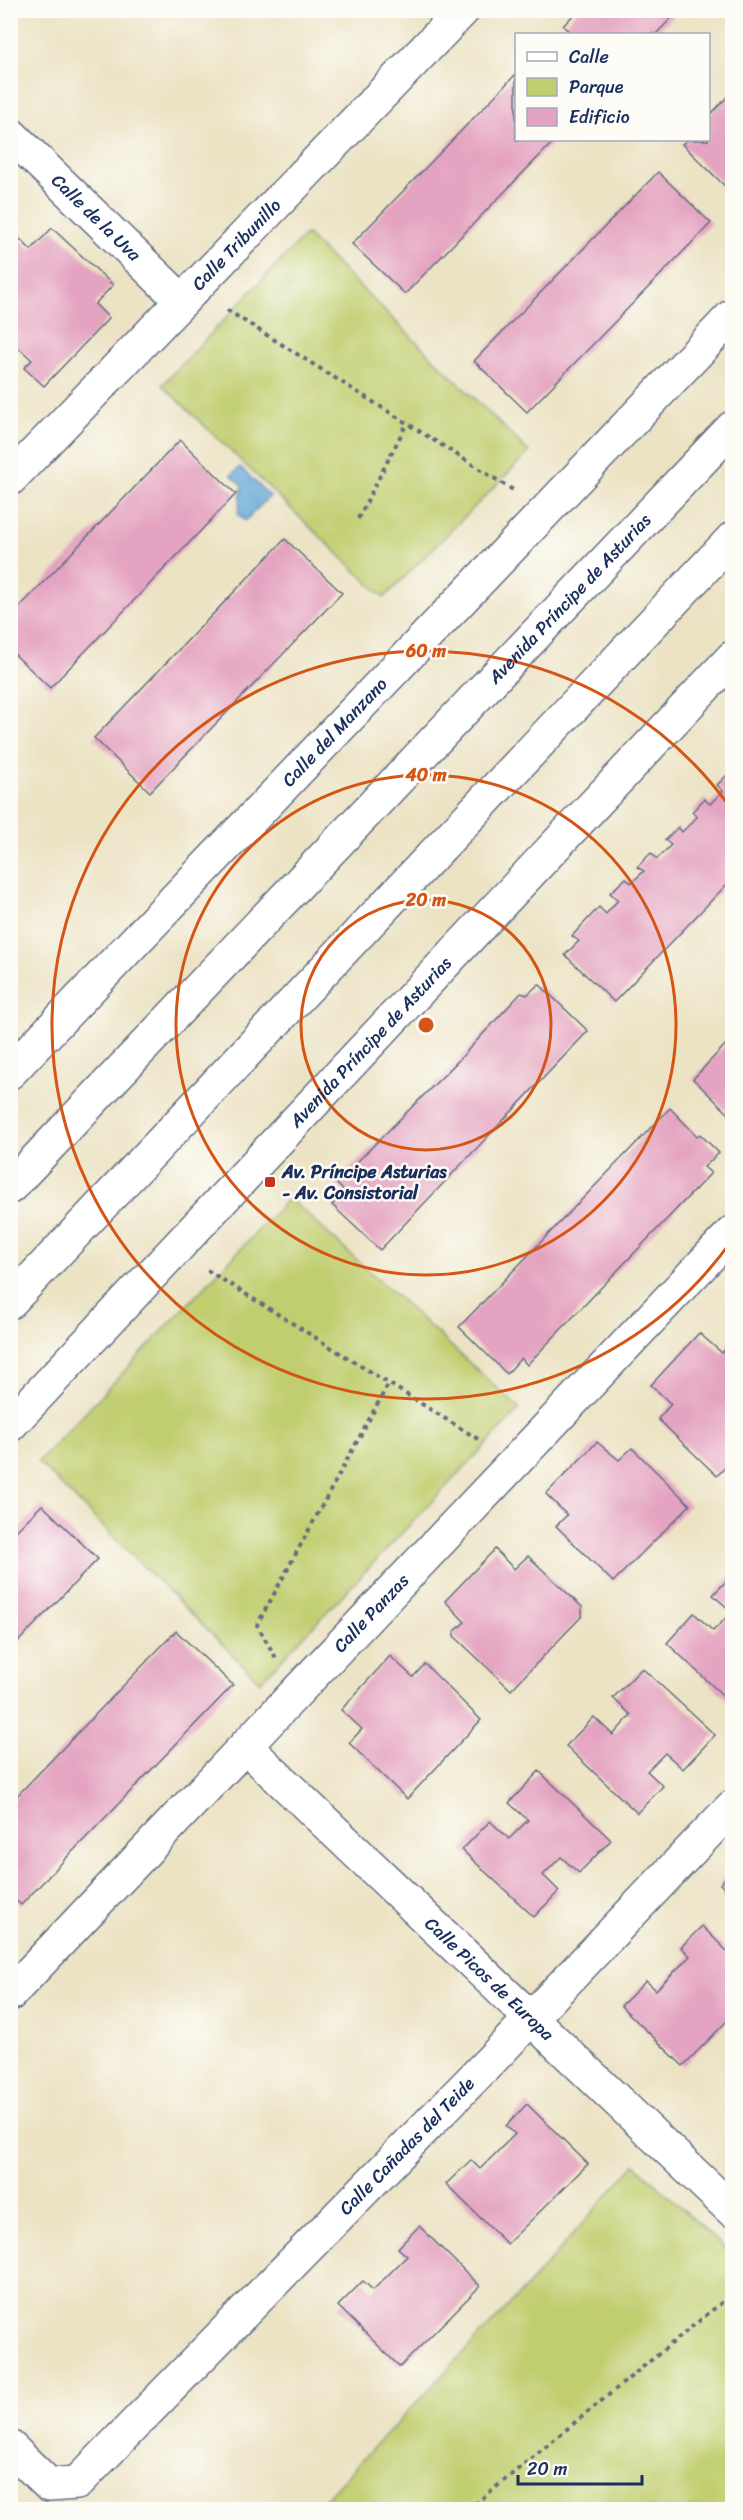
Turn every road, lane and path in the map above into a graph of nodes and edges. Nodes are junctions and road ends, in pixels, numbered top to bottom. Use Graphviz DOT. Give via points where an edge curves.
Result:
graph roads {
  1 [pos="448,15"];
  2 [pos="10,134"];
  3 [pos="188,295"];
  4 [pos="732,316"];
  5 [pos="407,423"];
  6 [pos="732,428"];
  7 [pos="10,478"];
  8 [pos="546,511"];
  9 [pos="358,519"];
  10 [pos="732,539"];
  11 [pos="732,658"];
  12 [pos="10,1072"];
  13 [pos="10,1187"];
  14 [pos="732,1233"];
  15 [pos="174,1250"];
  16 [pos="10,1302"];
  17 [pos="389,1383"];
  18 [pos="10,1425"];
  19 [pos="515,1462"];
  20 [pos="297,1694"];
  21 [pos="246,1747"];
  22 [pos="732,1807"];
  23 [pos="10,1994"];
  24 [pos="533,2018"];
  25 [pos="732,2210"];
  26 [pos="732,2294"];
  27 [pos="10,2446"];
  28 [pos="468,2510"];
  1 -- 3 [label="street, Calle Tribunillo"];
  2 -- 3 [label="street, Calle de la Uva"];
  3 -- 5 [label="path"];
  3 -- 7 [label="street, Calle Tribunillo"];
  4 -- 8 [label="street, Calle del Manzano"];
  5 -- 8 [label="path"];
  5 -- 9 [label="path"];
  6 -- 13 [label="street, Avenida Príncipe de Asturias"];
  8 -- 12 [label="street, Calle del Manzano"];
  10 -- 16 [label="street"];
  11 -- 15 [label="street, Avenida Príncipe de Asturias"];
  14 -- 19 [label="street, Calle Panzas"];
  15 -- 17 [label="path"];
  15 -- 18 [label="street, Avenida Príncipe de Asturias"];
  17 -- 19 [label="path"];
  17 -- 20 [label="path" via="257,1625"];
  19 -- 20 [label="street, Calle Panzas"];
  20 -- 21 [label="street, Calle Panzas"];
  21 -- 23 [label="street, Calle Panzas"];
  21 -- 24 [label="street, Calle Picos de Europa"];
  22 -- 24 [label="street, Calle Cañadas del Teide"];
  24 -- 25 [label="street, Calle Picos de Europa"];
  24 -- 27 [label="street, Calle Cañadas del Teide" via="77,2483 49,2485"];
  26 -- 28 [label="path"];
}
